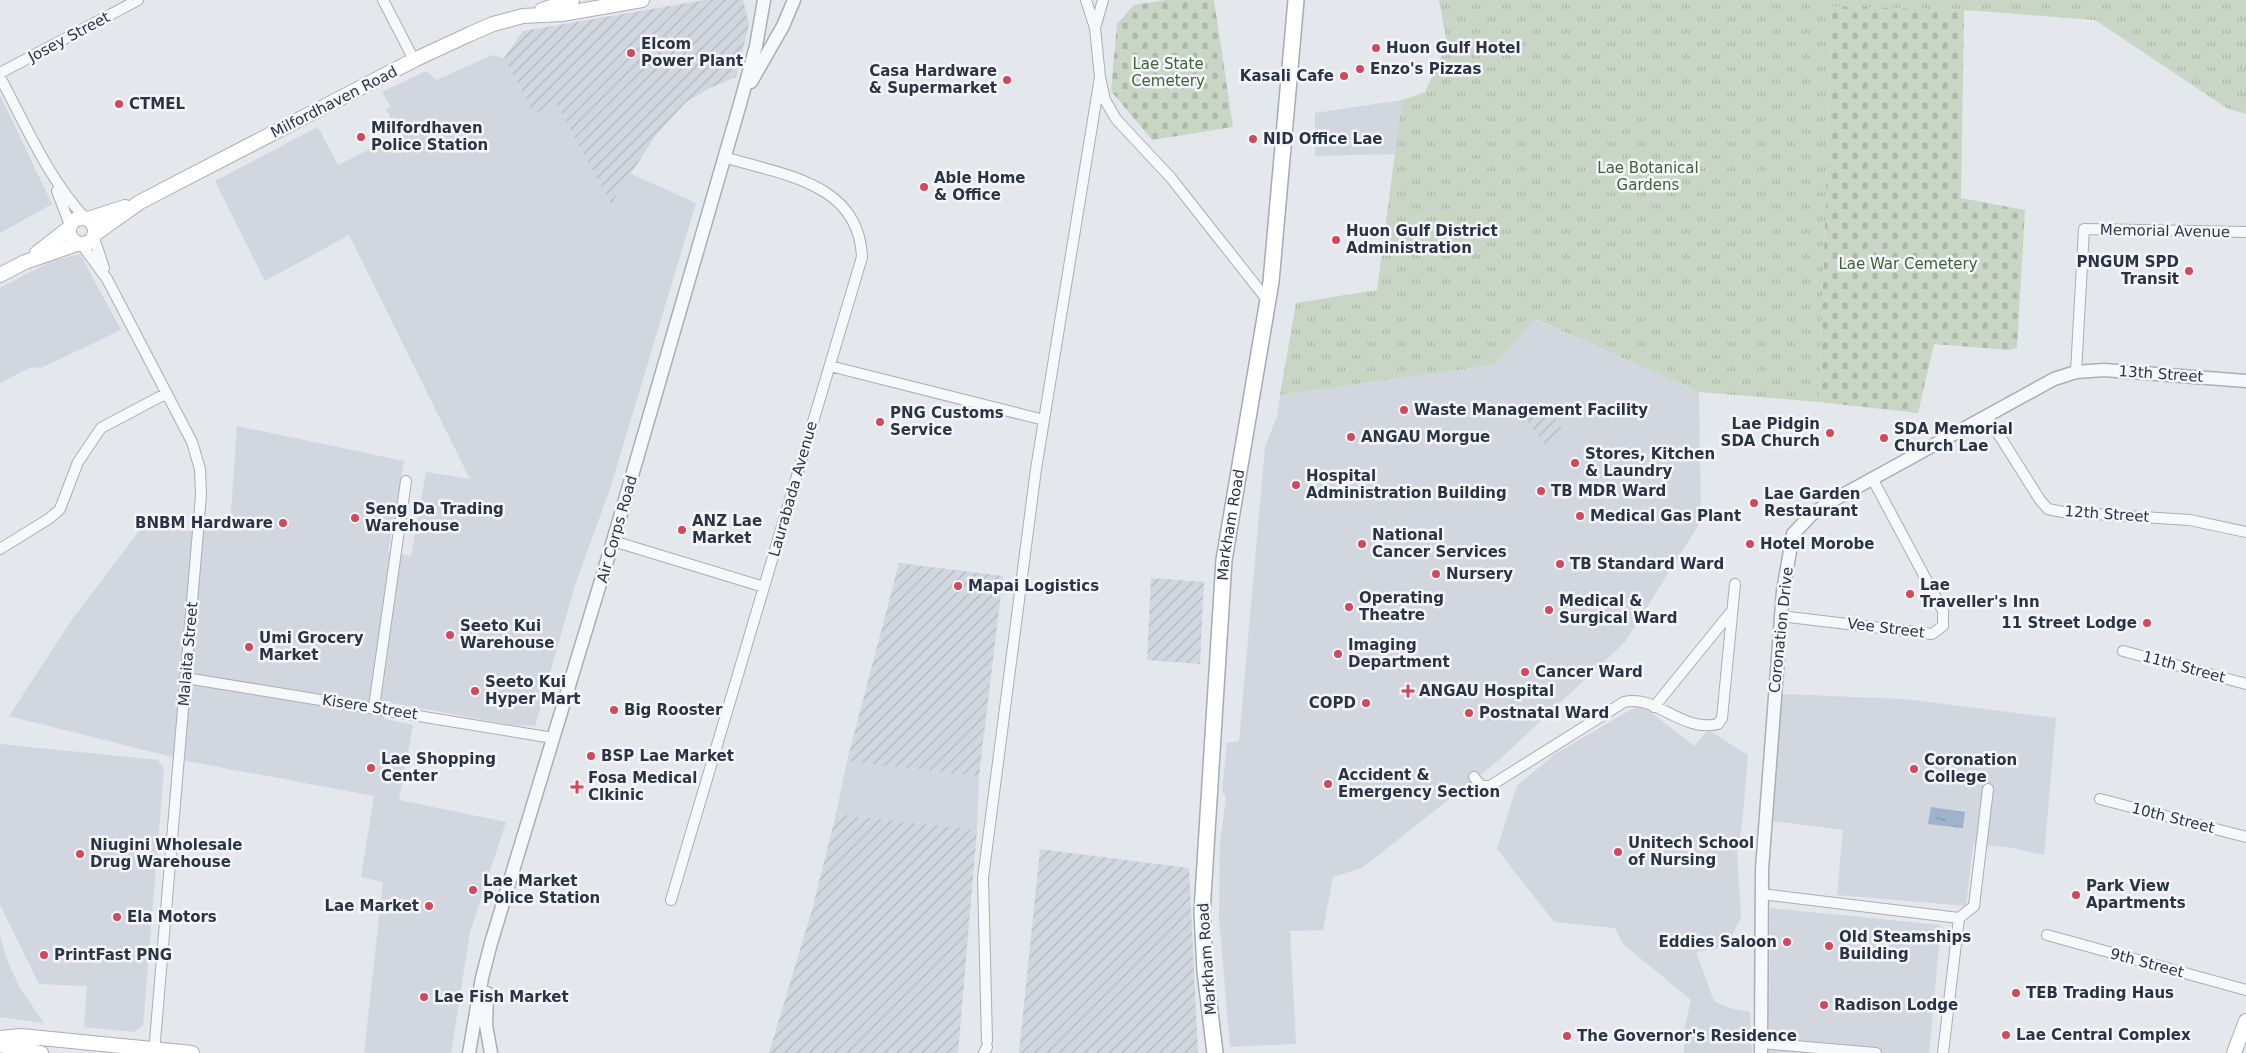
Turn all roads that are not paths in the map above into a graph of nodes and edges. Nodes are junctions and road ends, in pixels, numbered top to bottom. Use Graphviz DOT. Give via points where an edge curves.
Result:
graph roads {
  1 [pos="138,0"];
  2 [pos="383,0"];
  3 [pos="572,0"];
  4 [pos="642,0"];
  5 [pos="764,0"];
  6 [pos="794,0"];
  7 [pos="1086,0"];
  8 [pos="1103,0"];
  9 [pos="1296,0"];
  10 [pos="532,14"];
  11 [pos="1095,28"];
  12 [pos="414,60"];
  13 [pos="0,75"];
  14 [pos="1100,77"];
  15 [pos="740,104"];
  16 [pos="41,154"];
  17 [pos="724,157"];
  18 [pos="140,202"];
  19 [pos="86,219"];
  20 [pos="69,227"];
  21 [pos="2246,232"];
  22 [pos="87,240"];
  23 [pos="24,262"];
  24 [pos="0,275"];
  25 [pos="1268,301"];
  26 [pos="830,366"];
  27 [pos="2076,372"];
  28 [pos="2246,381"];
  29 [pos="168,393"];
  30 [pos="1987,416"];
  31 [pos="1044,420"];
  32 [pos="1872,478"];
  33 [pos="406,481"];
  34 [pos="2246,532"];
  35 [pos="614,541"];
  36 [pos="0,549"];
  37 [pos="1735,584"];
  38 [pos="764,587"];
  39 [pos="1732,611"];
  40 [pos="1780,616"];
  41 [pos="2123,651"];
  42 [pos="186,678"];
  43 [pos="2246,684"];
  44 [pos="374,707"];
  45 [pos="1654,707"];
  46 [pos="553,738"];
  47 [pos="1474,776"];
  48 [pos="1988,789"];
  49 [pos="2100,799"];
  50 [pos="2246,837"];
  51 [pos="1761,894"];
  52 [pos="671,900"];
  53 [pos="1959,918"];
  54 [pos="2047,935"];
  55 [pos="489,953"];
  56 [pos="2246,990"];
  57 [pos="2246,1021"];
  58 [pos="0,1038"];
  59 [pos="987,1041"];
  60 [pos="0,1045"];
  61 [pos="1761,1048"];
  62 [pos="154,1051"];
  63 [pos="41,1053"];
  64 [pos="192,1053"];
  65 [pos="469,1053"];
  66 [pos="491,1053"];
  67 [pos="1215,1053"];
  68 [pos="1876,1053"];
  69 [pos="1943,1053"];
  70 [pos="2234,1053"];
  1 -- 13 [label="street, Josey Street"];
  2 -- 12 [label="street"];
  3 -- 10 [label="main road, Milfordhaven Road"];
  4 -- 10 [label="main road, Milfordhaven Road" via="562,14"];
  5 -- 15 [label="street, Air Corps Road" via="756,46"];
  6 -- 15 [label="street, Air Corps Road"];
  7 -- 11 [label="street"];
  8 -- 11 [label="street"];
  9 -- 25 [label="main road, Markham Road"];
  10 -- 12 [label="main road, Milfordhaven Road" via="493,24"];
  11 -- 14 [label="street"];
  12 -- 18 [label="main road, Milfordhaven Road"];
  13 -- 16 [label="street"];
  14 -- 25 [label="street" via="1105,100 1116,119 1171,178"];
  14 -- 31 [label="street"];
  15 -- 17 [label="street, Air Corps Road"];
  16 -- 19 [label="street" via="71,203"];
  16 -- 20 [label="street"];
  17 -- 26 [label="street, Laurabada Avenue" via="827,191 845,206 857,228 862,257"];
  17 -- 35 [label="street, Air Corps Road"];
  18 -- 19 [label="main road, Milfordhaven Road"];
  18 -- 22 [label="main road, Milfordhaven Road"];
  19 -- 20 [label="main road" via="74,220"];
  19 -- 22 [label="main road" via="94,226"];
  20 -- 22 [label="main road" via="69,236"];
  20 -- 23 [label="main road, Milfordhaven Road"];
  21 -- 27 [label="street, Memorial Avenue" via="2084,229"];
  22 -- 23 [label="main road, Milfordhaven Road"];
  22 -- 29 [label="street, Malaita Street"];
  23 -- 24 [label="main road, Milfordhaven Road"];
  25 -- 67 [label="main road, Markham Road" via="1224,560 1202,912"];
  26 -- 31 [label="street"];
  26 -- 38 [label="street, Laurabada Avenue"];
  27 -- 28 [label="street, 13th Street" via="2104,370"];
  27 -- 30 [label="street, Coronation Drive" via="2054,379"];
  29 -- 36 [label="street" via="101,428 78,462 60,509"];
  29 -- 42 [label="street, Malaita Street" via="192,442 200,469"];
  30 -- 32 [label="street, Coronation Drive"];
  30 -- 34 [label="street, 12th Street" via="2048,509 2190,520"];
  31 -- 59 [label="street" via="984,878"];
  32 -- 40 [label="street, Coronation Drive" via="1810,515 1793,534"];
  32 -- 40 [label="street, Vee Street" via="1943,611 1943,626 1932,634"];
  33 -- 44 [label="street"];
  35 -- 38 [label="street"];
  35 -- 46 [label="street, Air Corps Road"];
  37 -- 39 [label="street"];
  38 -- 52 [label="street, Laurabada Avenue"];
  39 -- 45 [label="street"];
  39 -- 45 [label="street" via="1722,718 1718,724 1706,727 1690,724"];
  40 -- 51 [label="street, Coronation Drive"];
  41 -- 43 [label="street, 11th Street"];
  42 -- 44 [label="street, Kisere Street"];
  42 -- 62 [label="street, Malaita Street"];
  44 -- 46 [label="street, Kisere Street"];
  45 -- 47 [label="street" via="1635,699 1624,702 1490,786 1481,786"];
  46 -- 55 [label="street, Air Corps Road"];
  48 -- 53 [label="street" via="1974,906"];
  49 -- 50 [label="street, 10th Street"];
  51 -- 53 [label="street"];
  51 -- 61 [label="street, Coronation Drive"];
  53 -- 69 [label="street"];
  54 -- 56 [label="street, 9th Street"];
  55 -- 65 [label="street, Air Corps Road"];
  55 -- 66 [label="street, Air Corps Road" via="486,1025"];
  57 -- 70 [label="main road"];
  58 -- 62 [label="main road" via="21,1036"];
  60 -- 63 [label="main road"];
  61 -- 68 [label="street"];
  62 -- 64 [label="main road"];
}
